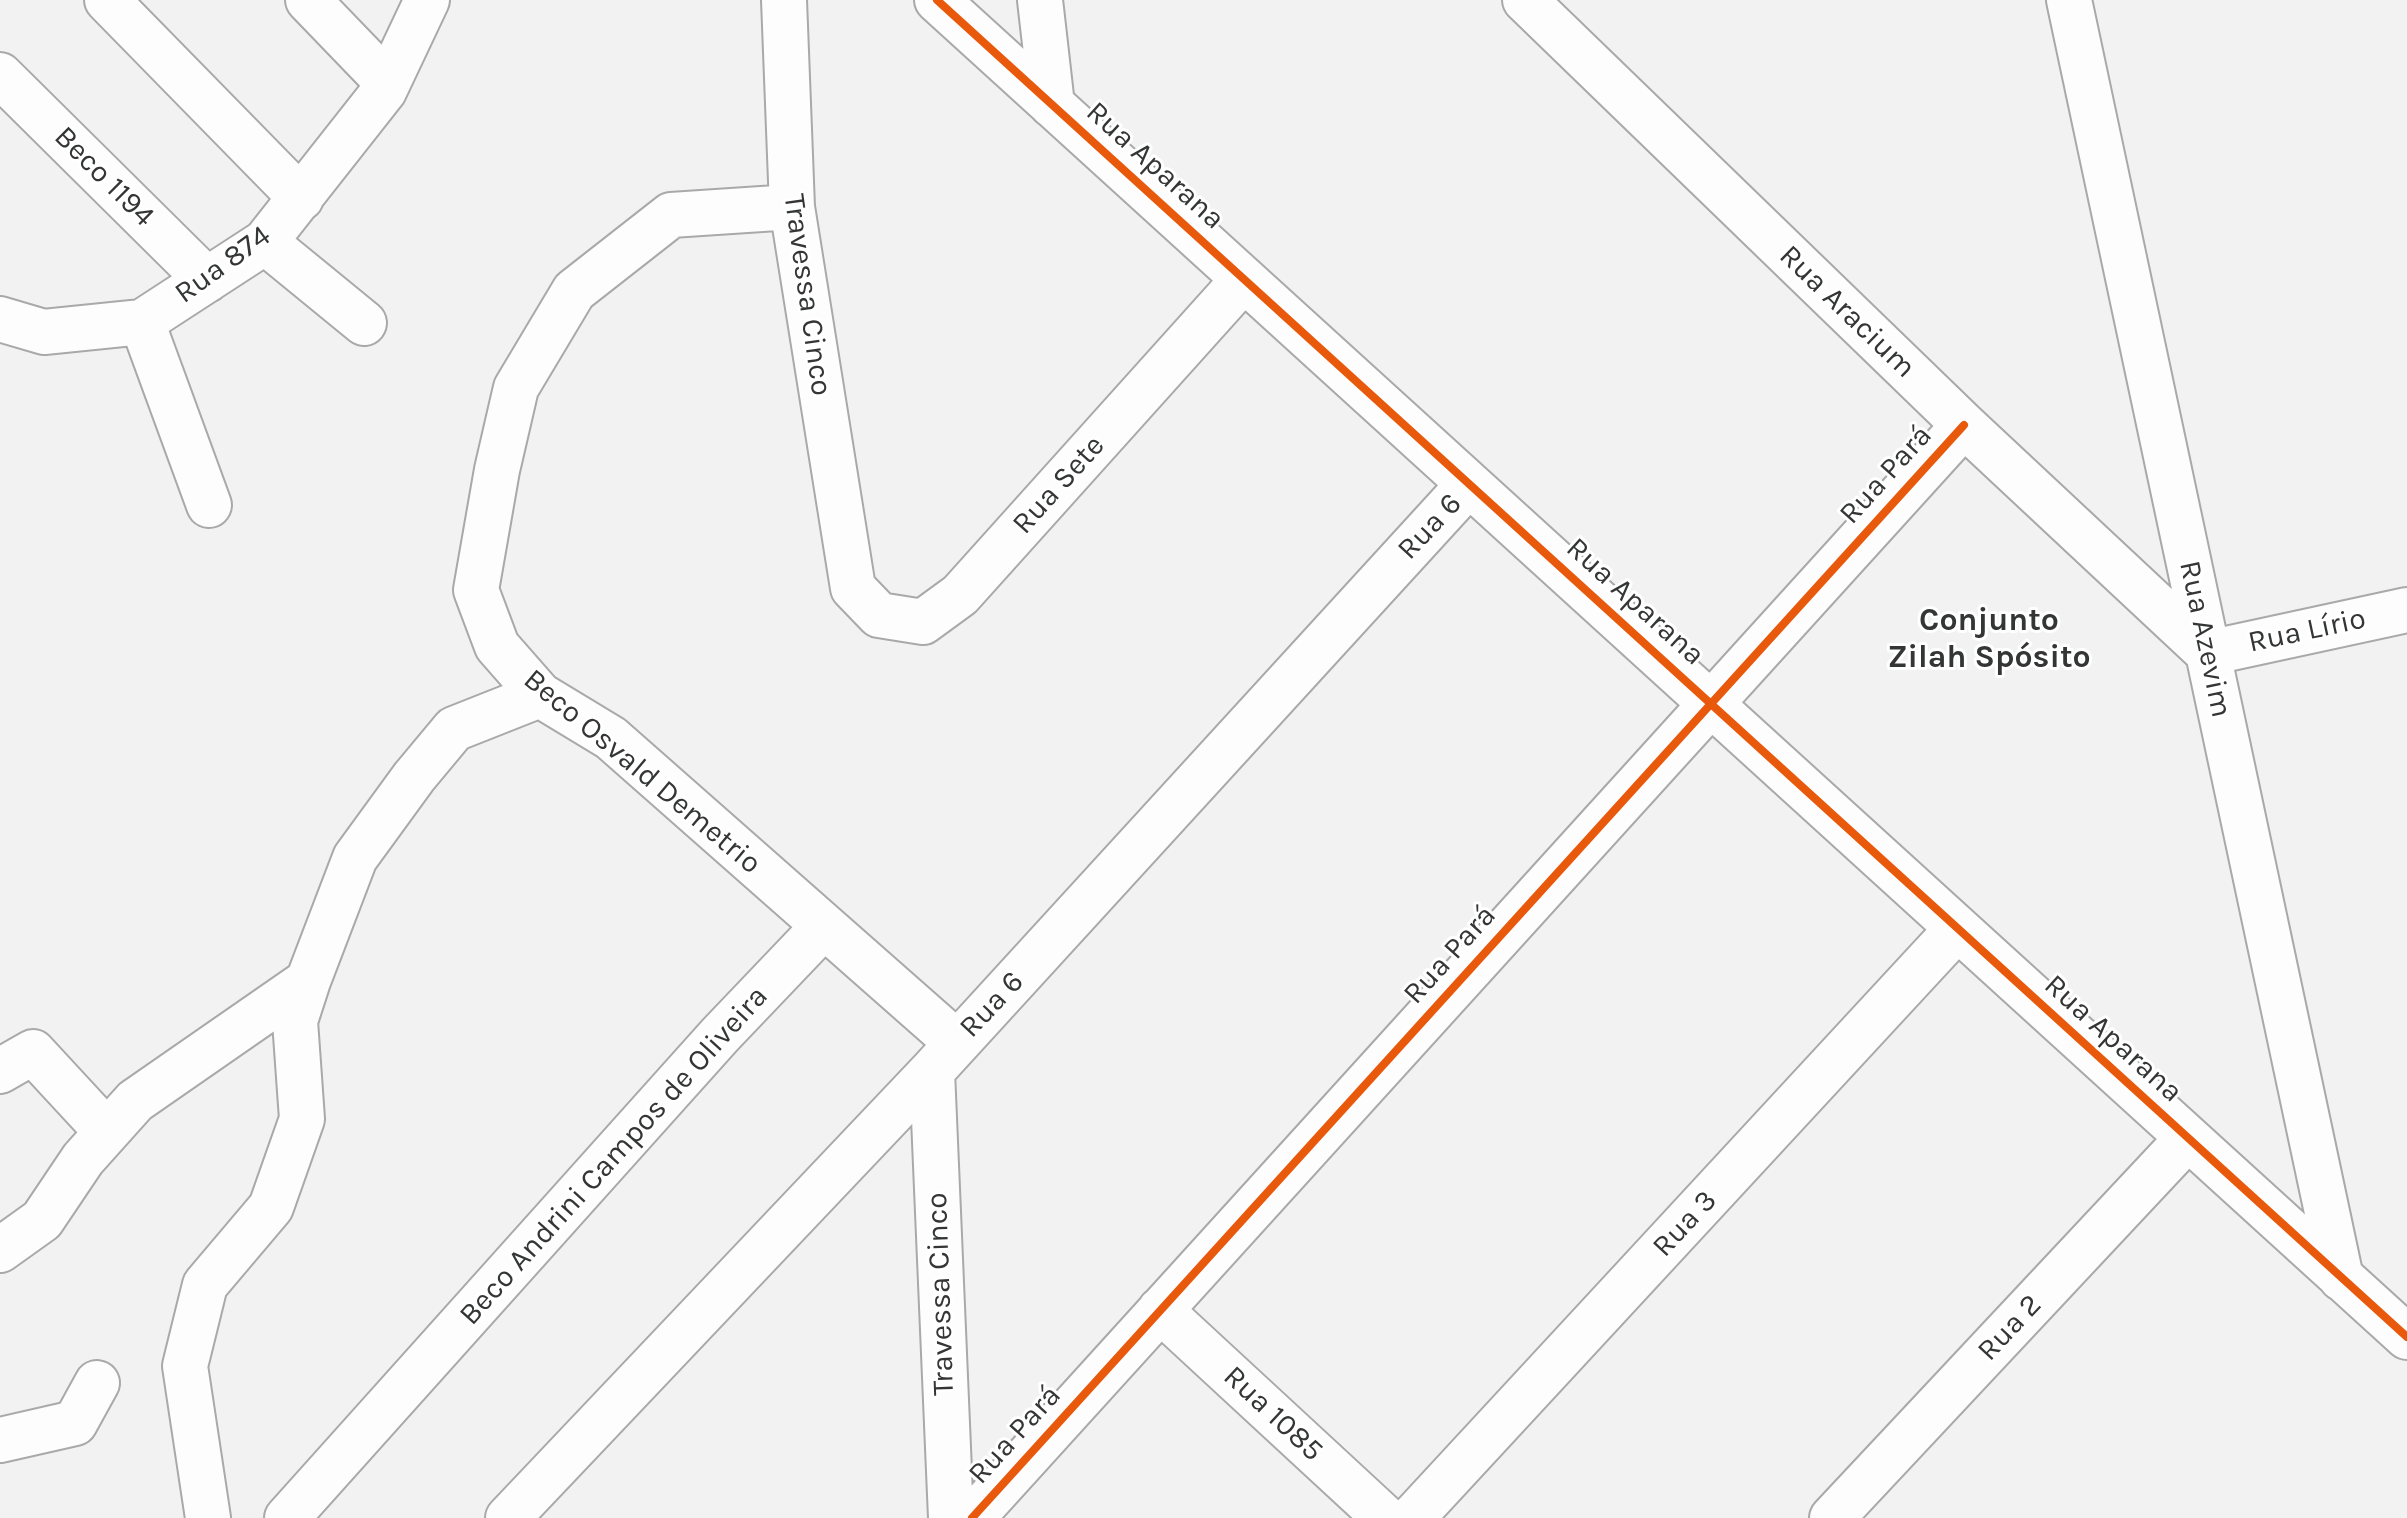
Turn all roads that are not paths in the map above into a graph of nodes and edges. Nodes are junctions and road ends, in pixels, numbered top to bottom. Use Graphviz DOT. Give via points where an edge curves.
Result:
graph roads {
  1 [pos="107,0"];
  2 [pos="308,0"];
  3 [pos="427,0"];
  4 [pos="784,0"];
  5 [pos="937,0"];
  6 [pos="1040,0"];
  7 [pos="1525,0"];
  8 [pos="2067,2"];
  9 [pos="0,75"];
  10 [pos="388,83"];
  11 [pos="1052,105"];
  12 [pos="301,198"];
  13 [pos="792,207"];
  14 [pos="265,242"];
  15 [pos="1244,279"];
  16 [pos="207,280"];
  17 [pos="0,319"];
  18 [pos="142,322"];
  19 [pos="364,323"];
  20 [pos="1964,425"];
  21 [pos="1469,484"];
  22 [pos="209,505"];
  23 [pos="853,588"];
  24 [pos="2407,610"];
  25 [pos="2208,653"];
  26 [pos="540,695"];
  27 [pos="1711,704"];
  28 [pos="824,926"];
  29 [pos="1957,929"];
  30 [pos="308,981"];
  31 [pos="944,1057"];
  32 [pos="0,1071"];
  33 [pos="107,1132"];
  34 [pos="2187,1139"];
  35 [pos="0,1250"];
  36 [pos="2341,1278"];
  37 [pos="1160,1310"];
  38 [pos="2407,1337"];
  39 [pos="97,1383"];
  40 [pos="0,1440"];
  41 [pos="208,1518"];
  42 [pos="287,1518"];
  43 [pos="508,1518"];
  44 [pos="951,1518"];
  45 [pos="972,1518"];
  46 [pos="1385,1518"];
  47 [pos="1412,1518"];
  48 [pos="1832,1518"];
  1 -- 12 [label="street"];
  2 -- 10 [label="street"];
  3 -- 10 [label="street, Rua 874"];
  4 -- 13 [label="street, Travessa Cinco"];
  5 -- 11 [label="street, Rua Aparana"];
  6 -- 11 [label="street"];
  7 -- 20 [label="street, Rua Aracium"];
  8 -- 25 [label="street, Rua Azevim"];
  9 -- 16 [label="street, Beco 1194"];
  10 -- 12 [label="street, Rua 874"];
  11 -- 15 [label="street, Rua Aparana"];
  12 -- 14 [label="street, Rua 874"];
  13 -- 23 [label="street, Travessa Cinco"];
  13 -- 26 [label="street, Beco Osvald Demetrio" via="671,215 574,291 516,388 476,590 497,646"];
  14 -- 16 [label="street, Rua 874"];
  14 -- 19 [label="street"];
  15 -- 21 [label="street, Rua Aparana"];
  15 -- 23 [label="street, Rua Sete" via="960,595 923,622 879,615"];
  16 -- 18 [label="street, Rua 874"];
  17 -- 18 [label="street, Rua 874" via="44,332"];
  18 -- 22 [label="street"];
  20 -- 25 [label="street, Rua Aracium"];
  20 -- 27 [label="street, Rua Pará"];
  21 -- 27 [label="street, Rua Aparana"];
  21 -- 31 [label="street, Rua 6"];
  24 -- 25 [label="street, Rua Lírio"];
  25 -- 36 [label="street, Rua Azevim"];
  26 -- 28 [label="street, Beco Osvald Demetrio" via="611,738"];
  26 -- 30 [label="street" via="454,729 414,777 355,858"];
  27 -- 29 [label="street, Rua Aparana"];
  27 -- 37 [label="street, Rua Pará"];
  28 -- 31 [label="street"];
  28 -- 42 [label="street, Beco Andrini Campos de Oliveira"];
  29 -- 34 [label="street, Rua Aparana"];
  29 -- 47 [label="street, Rua 3"];
  30 -- 33 [label="street" via="135,1101"];
  30 -- 41 [label="street" via="295,1021 302,1119 271,1207 205,1285 185,1366"];
  31 -- 43 [label="street, Rua 6"];
  31 -- 44 [label="street, Travessa Cinco"];
  32 -- 33 [label="street" via="33,1052"];
  33 -- 35 [label="street" via="42,1220"];
  34 -- 36 [label="street, Rua Aparana"];
  34 -- 48 [label="street, Rua 2"];
  36 -- 38 [label="street, Rua Aparana"];
  37 -- 45 [label="street, Rua Pará"];
  37 -- 46 [label="street, Rua 1085"];
  39 -- 40 [label="street" via="75,1423"];
}
